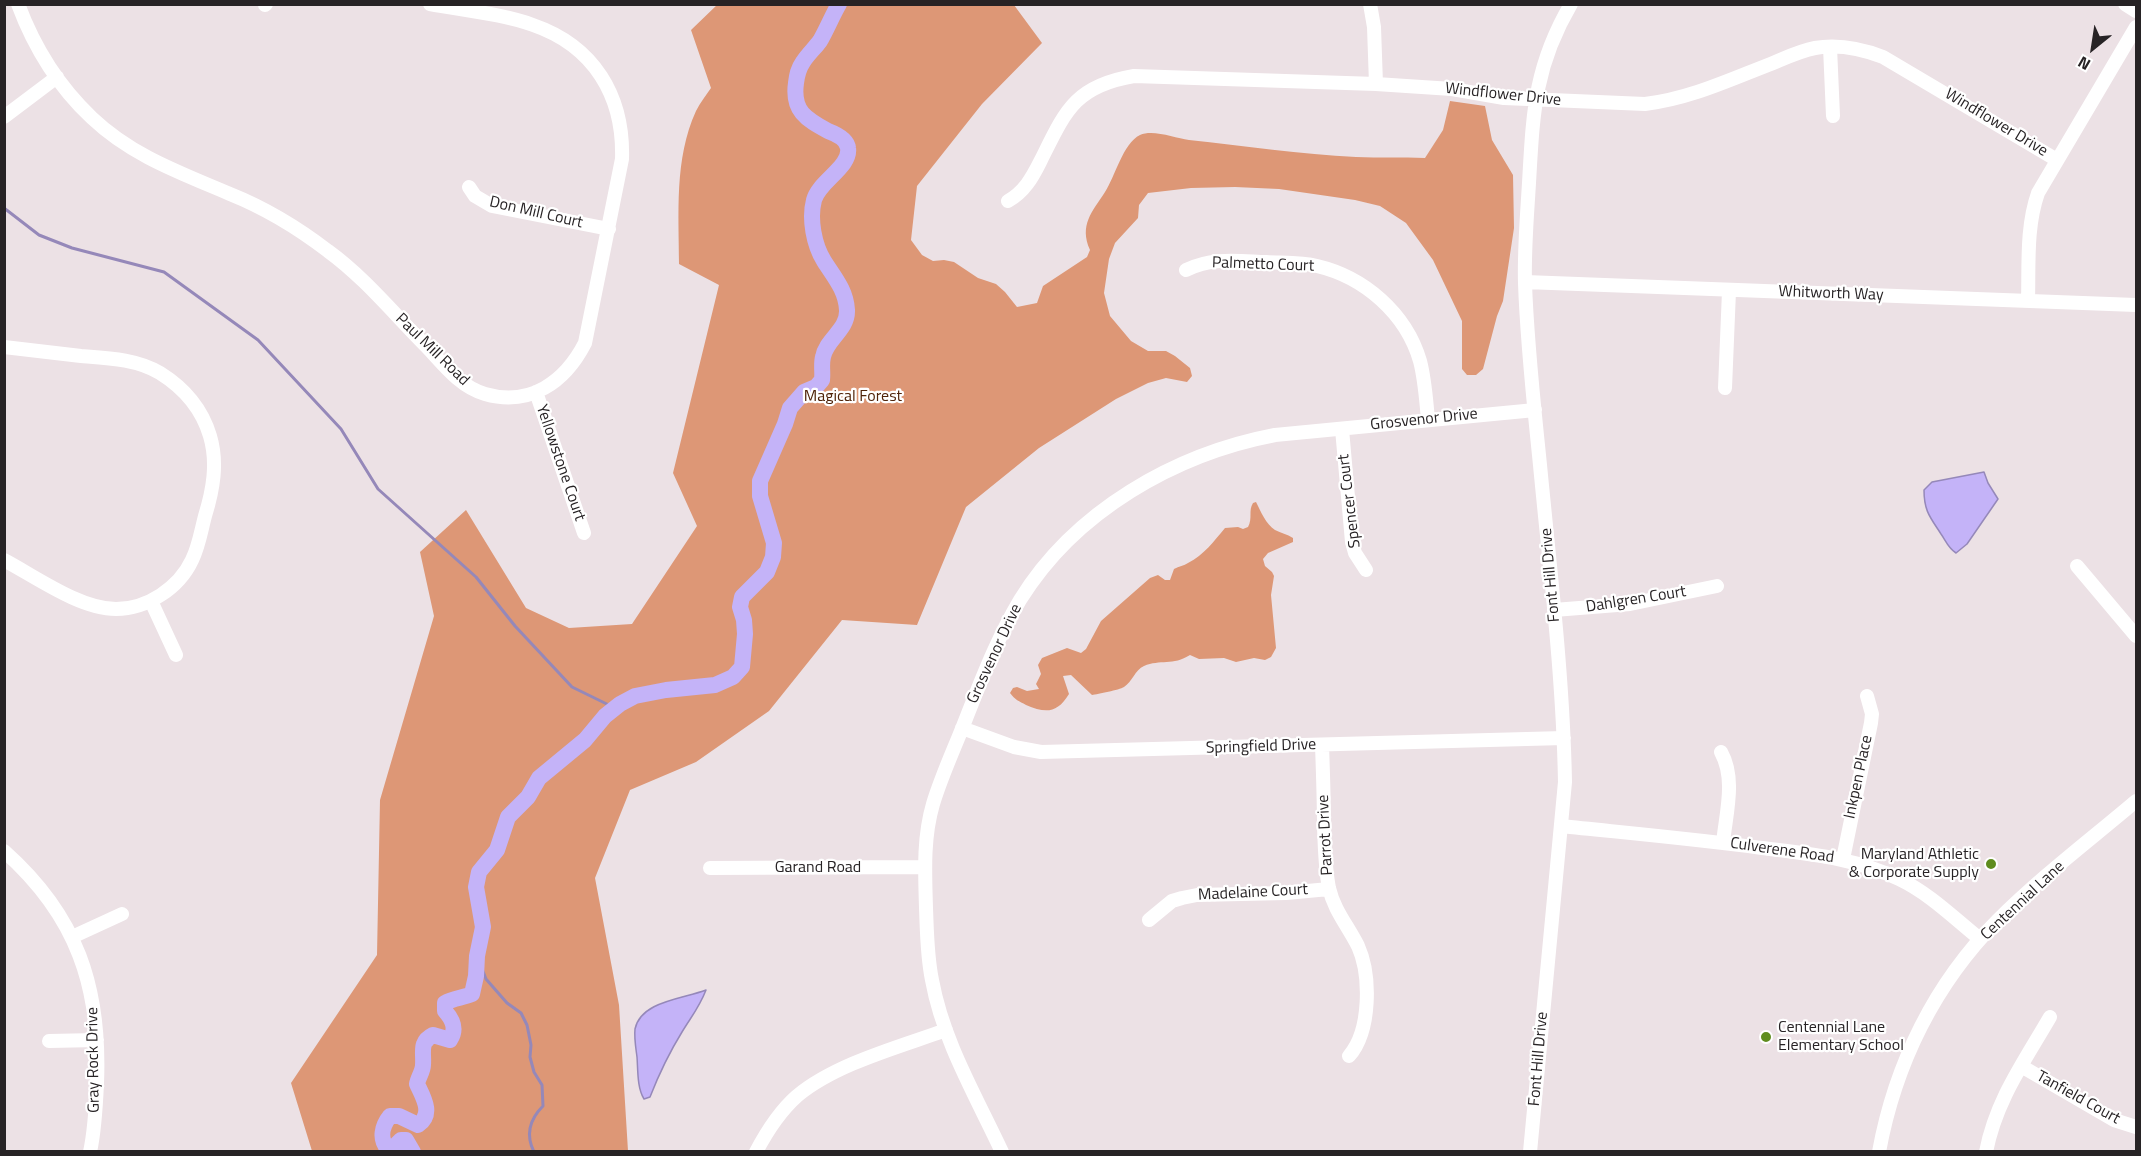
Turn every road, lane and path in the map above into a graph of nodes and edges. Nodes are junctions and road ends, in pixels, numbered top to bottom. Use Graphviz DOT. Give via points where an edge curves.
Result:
graph roads {
  1 [pos="18,4"];
  2 [pos="430,4"];
  3 [pos="1370,4"];
  4 [pos="1571,4"];
  5 [pos="2125,4"];
  6 [pos="482,9"];
  7 [pos="2136,10"];
  8 [pos="2136,27"];
  9 [pos="1830,47"];
  10 [pos="57,77"];
  11 [pos="1376,84"];
  12 [pos="1535,100"];
  13 [pos="1833,116"];
  14 [pos="4,117"];
  15 [pos="2057,160"];
  16 [pos="469,187"];
  17 [pos="1008,201"];
  18 [pos="609,229"];
  19 [pos="1186,270"];
  20 [pos="1525,282"];
  21 [pos="1729,291"];
  22 [pos="2028,302"];
  23 [pos="2136,305"];
  24 [pos="4,347"];
  25 [pos="1725,388"];
  26 [pos="536,392"];
  27 [pos="1535,410"];
  28 [pos="1428,419"];
  29 [pos="1342,429"];
  30 [pos="584,533"];
  31 [pos="4,560"];
  32 [pos="2077,566"];
  33 [pos="1366,570"];
  34 [pos="1717,586"];
  35 [pos="151,601"];
  36 [pos="1554,610"];
  37 [pos="2136,636"];
  38 [pos="176,655"];
  39 [pos="1867,696"];
  40 [pos="962,728"];
  41 [pos="1564,738"];
  42 [pos="1322,745"];
  43 [pos="1721,752"];
  44 [pos="2136,801"];
  45 [pos="1561,826"];
  46 [pos="1723,843"];
  47 [pos="4,851"];
  48 [pos="1843,859"];
  49 [pos="925,867"];
  50 [pos="710,868"];
  51 [pos="1329,889"];
  52 [pos="122,914"];
  53 [pos="1149,920"];
  54 [pos="72,937"];
  55 [pos="1980,939"];
  56 [pos="2050,1017"];
  57 [pos="946,1030"];
  58 [pos="96,1040"];
  59 [pos="49,1041"];
  60 [pos="1349,1056"];
  61 [pos="2021,1066"];
  62 [pos="2136,1127"];
  63 [pos="90,1152"];
  64 [pos="756,1152"];
  65 [pos="1002,1152"];
  66 [pos="1530,1152"];
  67 [pos="1879,1152"];
  68 [pos="1986,1152"];
  1 -- 10 [label="street, Paul Mill Road"];
  2 -- 6 [label="street, Paul Mill Road"];
  3 -- 11 [label="street"];
  4 -- 12 [label="street, Font Hill Drive" via="1540,73"];
  5 -- 7 [label="street"];
  6 -- 18 [label="street, Paul Mill Road" via="533,24 566,40 597,69 607,85 623,139"];
  8 -- 15 [label="street"];
  9 -- 12 [label="street, Windflower Drive" via="1795,54 1666,101 1622,104"];
  9 -- 13 [label="street"];
  9 -- 15 [label="street, Windflower Drive" via="1883,57"];
  10 -- 14 [label="street"];
  10 -- 26 [label="street, Paul Mill Road" via="92,118 140,154 261,208 330,252 472,388 509,397"];
  11 -- 12 [label="street, Windflower Drive"];
  11 -- 17 [label="street, Windflower Drive" via="1134,76 1103,83 1065,114 1033,176"];
  12 -- 20 [label="street, Font Hill Drive"];
  15 -- 22 [label="street" via="2033,207"];
  16 -- 18 [label="street, Don Mill Court" via="475,196 492,206"];
  18 -- 26 [label="street, Paul Mill Road" via="585,343 559,379"];
  19 -- 28 [label="street, Palmetto Court" via="1220,260 1293,264 1316,266 1358,283 1375,294 1405,328 1424,377"];
  20 -- 21 [label="street, Whitworth Way"];
  20 -- 27 [label="street, Font Hill Drive"];
  21 -- 22 [label="street, Whitworth Way"];
  21 -- 25 [label="street"];
  22 -- 23 [label="street, Whitworth Way"];
  24 -- 35 [label="street" via="145,366 174,382 197,407 213,450 210,498 188,568 165,593"];
  26 -- 30 [label="street, Yellowstone Court"];
  27 -- 28 [label="street, Grosvenor Drive"];
  27 -- 36 [label="street, Font Hill Drive"];
  28 -- 29 [label="street, Grosvenor Drive"];
  29 -- 33 [label="street, Spencer Court" via="1352,542"];
  29 -- 40 [label="street, Grosvenor Drive" via="1275,435 1215,450 1153,478 1096,516 1054,556 1021,598 1002,631"];
  31 -- 35 [label="street" via="72,597 102,608 125,608"];
  32 -- 37 [label="street"];
  34 -- 36 [label="street, Dahlgren Court" via="1630,604"];
  35 -- 38 [label="street"];
  36 -- 41 [label="street, Font Hill Drive"];
  39 -- 48 [label="street, Inkpen Place" via="1871,723"];
  40 -- 42 [label="street, Springfield Drive" via="1014,747 1041,752"];
  40 -- 49 [label="street, Grosvenor Drive" via="933,806"];
  41 -- 42 [label="street, Springfield Drive"];
  41 -- 45 [label="street, Font Hill Drive"];
  42 -- 51 [label="street, Parrot Drive"];
  43 -- 46 [label="street" via="1729,771"];
  44 -- 55 [label="street, Centennial Lane"];
  45 -- 46 [label="street, Culverene Road"];
  45 -- 66 [label="street, Font Hill Drive"];
  46 -- 48 [label="street, Culverene Road"];
  47 -- 54 [label="street, Gray Rock Drive" via="35,880"];
  48 -- 55 [label="street, Culverene Road" via="1902,880"];
  49 -- 50 [label="street, Garand Road"];
  49 -- 57 [label="street, Grosvenor Drive" via="928,953"];
  51 -- 53 [label="street, Madelaine Court" via="1189,897 1172,901"];
  51 -- 60 [label="street, Parrot Drive" via="1365,968 1364,1027"];
  52 -- 54 [label="street"];
  54 -- 58 [label="street, Gray Rock Drive" via="92,995"];
  55 -- 67 [label="street, Centennial Lane" via="1923,1022 1900,1072"];
  56 -- 61 [label="street"];
  57 -- 64 [label="street" via="819,1080 783,1111"];
  57 -- 65 [label="street, Grosvenor Drive"];
  58 -- 59 [label="street"];
  58 -- 63 [label="street, Gray Rock Drive" via="95,1116"];
  61 -- 62 [label="street, Tanfield Court" via="2114,1120"];
  61 -- 68 [label="street" via="1998,1107"];
}
